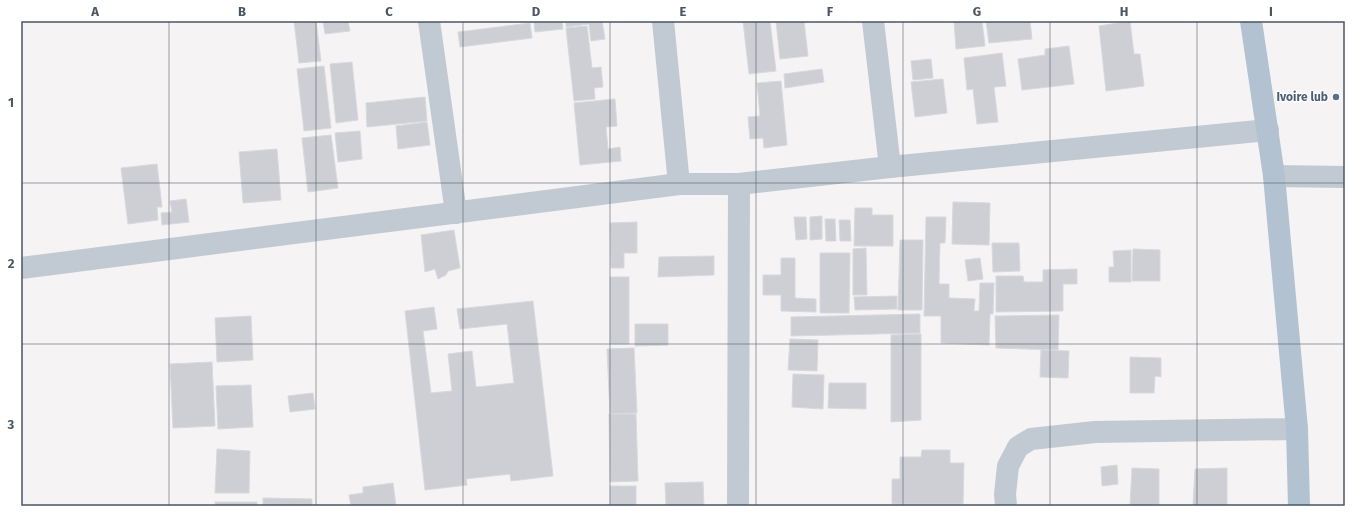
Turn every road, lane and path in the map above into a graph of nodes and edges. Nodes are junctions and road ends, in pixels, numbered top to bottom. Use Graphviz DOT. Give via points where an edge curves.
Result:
graph roads {
  1 [pos="428,21"];
  2 [pos="663,21"];
  3 [pos="872,21"];
  4 [pos="1251,21"];
  5 [pos="1268,130"];
  6 [pos="890,166"];
  7 [pos="1274,176"];
  8 [pos="1345,177"];
  9 [pos="679,184"];
  10 [pos="739,184"];
  11 [pos="456,212"];
  12 [pos="21,268"];
  13 [pos="1297,429"];
  14 [pos="738,506"];
  15 [pos="1006,506"];
  16 [pos="1299,506"];
  1 -- 11 [label="street"];
  2 -- 9 [label="street"];
  3 -- 6 [label="street"];
  4 -- 5 [label="main road"];
  5 -- 6 [label="street"];
  5 -- 7 [label="main road"];
  6 -- 10 [label="street"];
  7 -- 8 [label="street"];
  7 -- 13 [label="main road"];
  9 -- 10 [label="street"];
  9 -- 11 [label="street"];
  10 -- 14 [label="street"];
  11 -- 12 [label="street"];
  13 -- 15 [label="street" via="1095,432 1031,439 1018,447 1008,466"];
  13 -- 16 [label="main road"];
}
